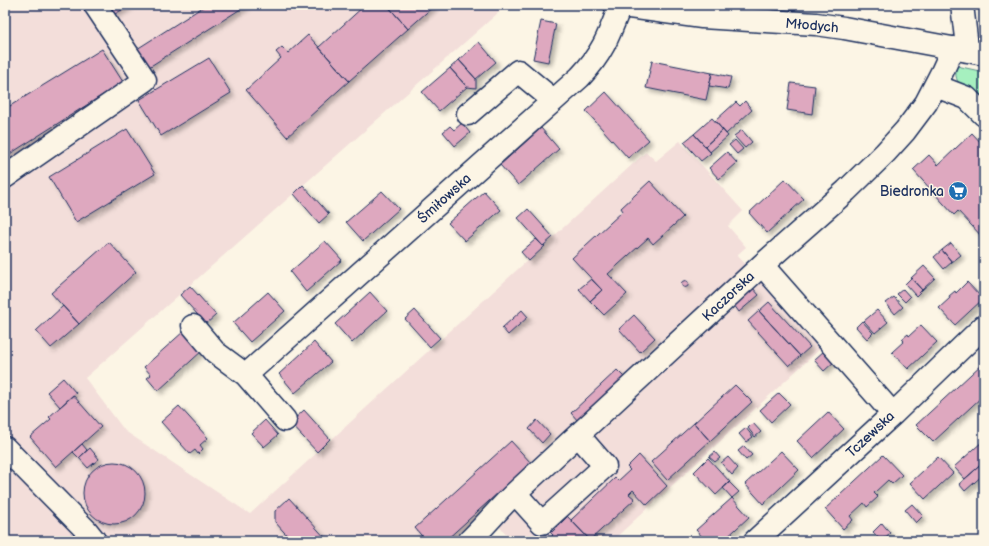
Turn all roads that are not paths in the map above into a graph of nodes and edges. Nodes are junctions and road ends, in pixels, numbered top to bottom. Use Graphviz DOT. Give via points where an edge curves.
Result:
graph roads {
  1 [pos="95,5"];
  2 [pos="617,5"];
  3 [pos="962,5"];
  4 [pos="968,51"];
  5 [pos="936,86"];
  6 [pos="553,100"];
  7 [pos="468,114"];
  8 [pos="984,115"];
  9 [pos="5,177"];
  10 [pos="762,265"];
  11 [pos="193,326"];
  12 [pos="984,326"];
  13 [pos="246,375"];
  14 [pos="893,414"];
  15 [pos="285,420"];
  16 [pos="578,435"];
  17 [pos="5,448"];
  18 [pos="515,493"];
  19 [pos="482,537"];
  20 [pos="95,541"];
  21 [pos="755,541"];
  1 -- 9 [label="street" via="145,80"];
  2 -- 4 [label="street, Młodych" via="702,17 816,24"];
  2 -- 6 [label="street, Śmiłowska" via="610,32 596,59"];
  3 -- 4 [label="street"];
  4 -- 5 [label="street, Kaczorska"];
  5 -- 8 [label="street" via="966,98"];
  5 -- 10 [label="street, Kaczorska" via="898,140 841,196"];
  6 -- 7 [label="street" via="518,70"];
  6 -- 13 [label="street, Śmiłowska"];
  10 -- 14 [label="street"];
  10 -- 16 [label="street, Kaczorska"];
  11 -- 13 [label="street" via="215,352"];
  12 -- 14 [label="street, Tczewska"];
  13 -- 15 [label="street"];
  14 -- 21 [label="street, Tczewska"];
  16 -- 18 [label="street, Kaczorska"];
  16 -- 18 [label="street" via="606,466 542,523"];
  17 -- 20 [label="street"];
  18 -- 19 [label="street, Kaczorska" via="504,504"];
}
